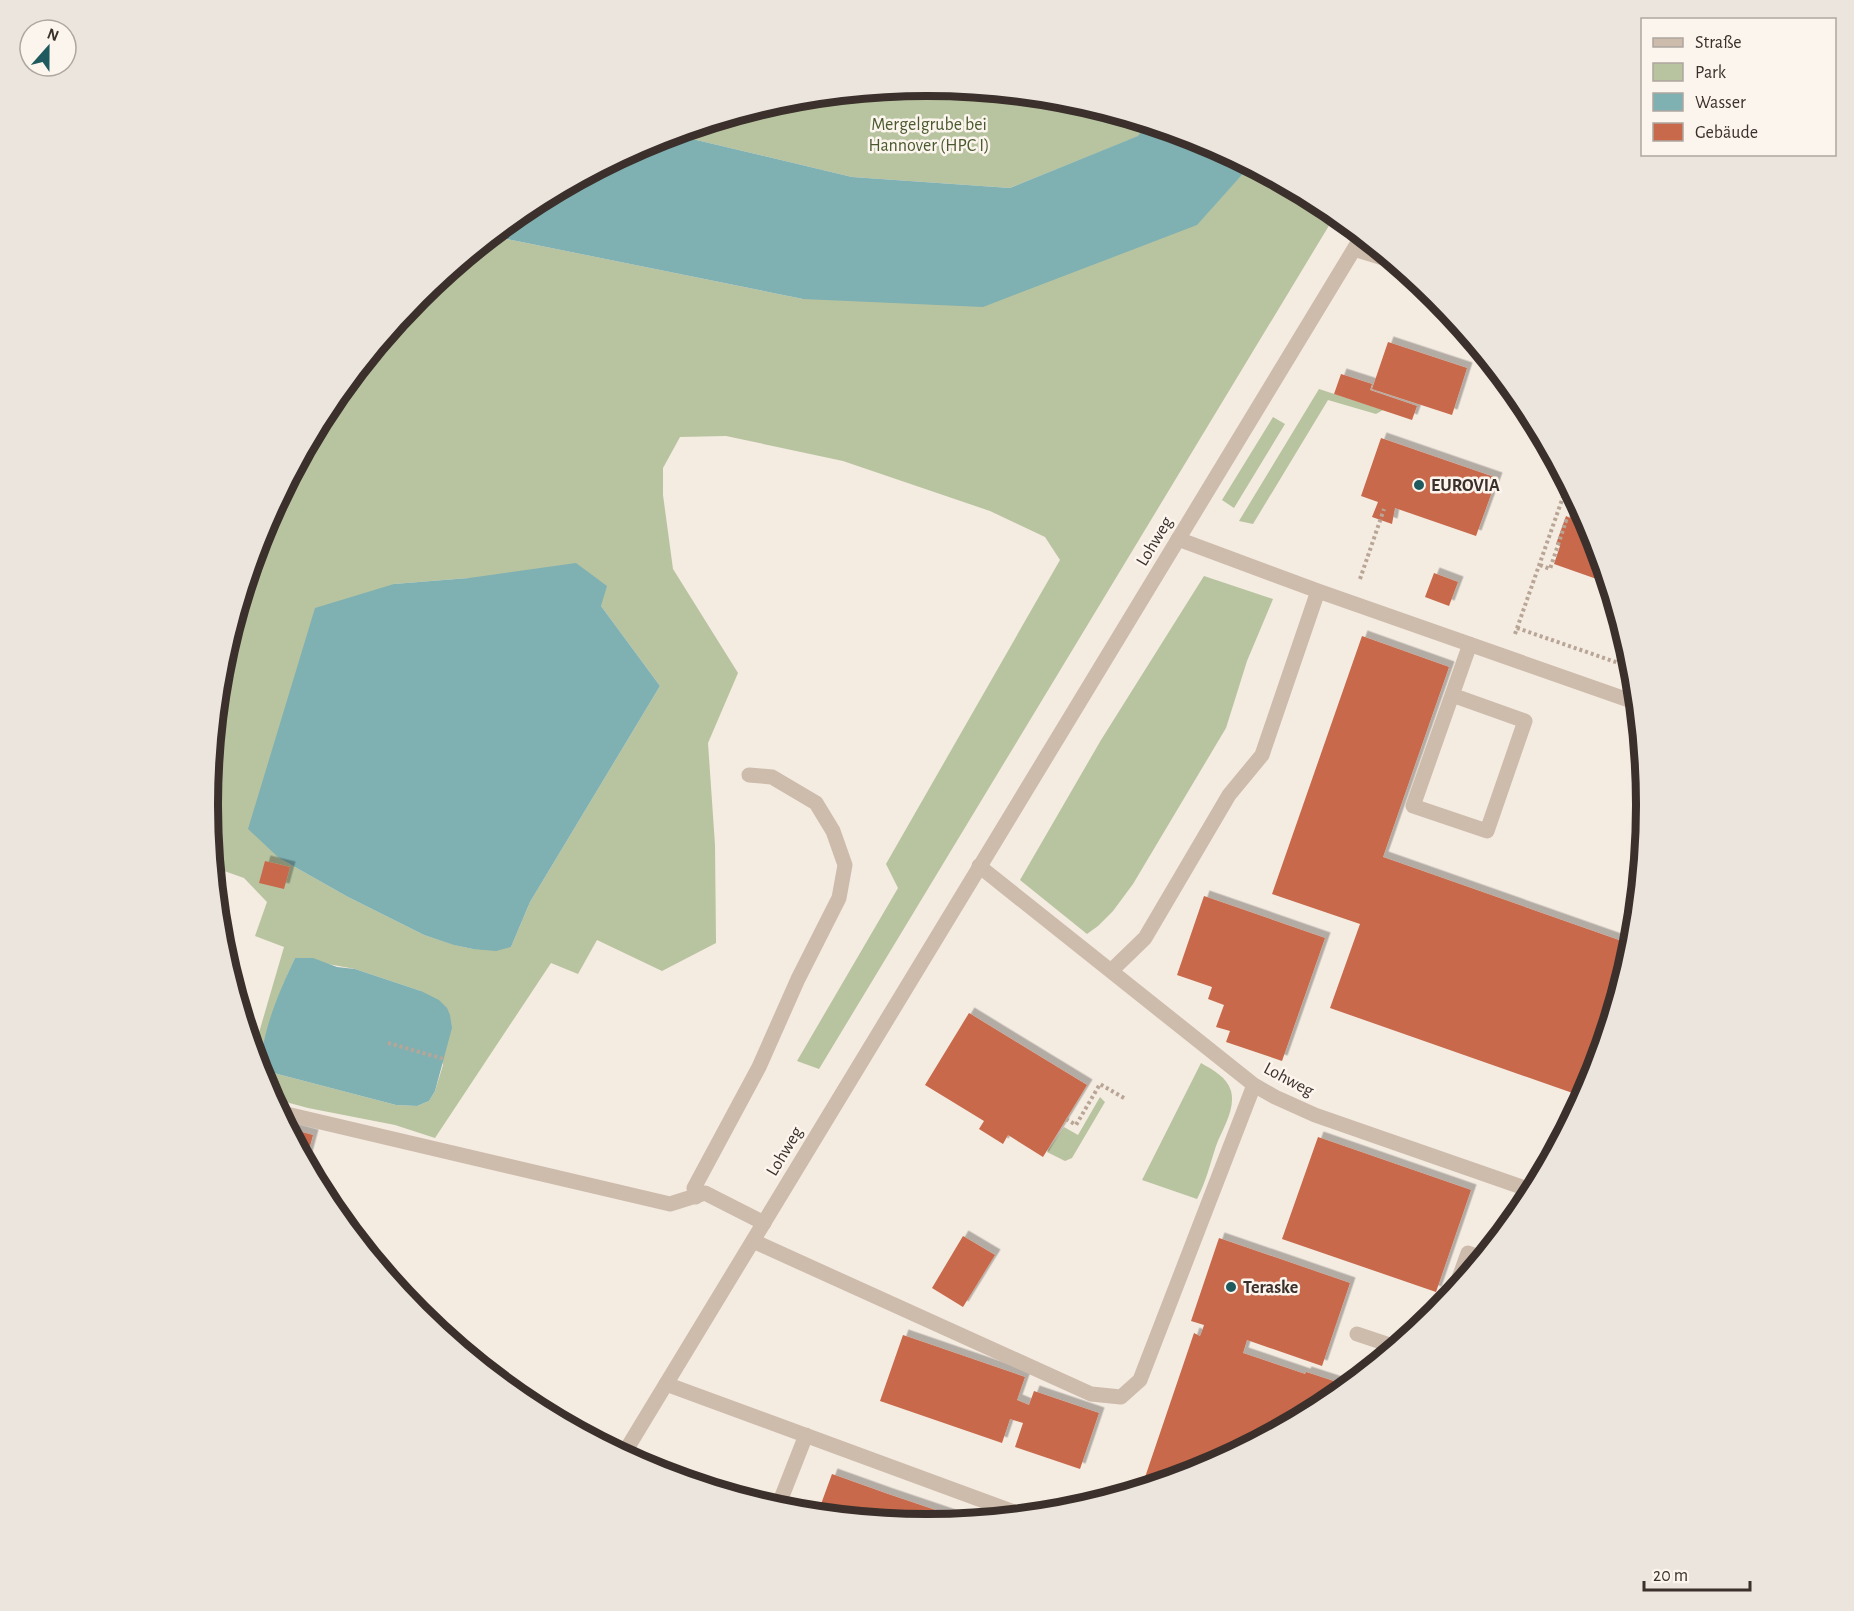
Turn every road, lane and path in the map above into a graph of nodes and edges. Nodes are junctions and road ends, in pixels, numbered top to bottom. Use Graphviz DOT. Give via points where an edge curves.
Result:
graph roads {
  1 [pos="1358,242"];
  2 [pos="1563,496"];
  3 [pos="1384,509"];
  4 [pos="1568,522"];
  5 [pos="1178,539"];
  6 [pos="1539,565"];
  7 [pos="1318,591"];
  8 [pos="1352,602"];
  9 [pos="1517,628"];
  10 [pos="1470,644"];
  11 [pos="1507,657"];
  12 [pos="1622,664"];
  13 [pos="1452,695"];
  14 [pos="1628,699"];
  15 [pos="750,775"];
  16 [pos="979,866"];
  17 [pos="1111,971"];
  18 [pos="388,1043"];
  19 [pos="444,1059"];
  20 [pos="1254,1085"];
  21 [pos="1124,1098"];
  22 [pos="289,1115"];
  23 [pos="1066,1119"];
  24 [pos="1524,1188"];
  25 [pos="696,1197"];
  26 [pos="764,1222"];
  27 [pos="753,1240"];
  28 [pos="1475,1255"];
  29 [pos="1461,1271"];
  30 [pos="1357,1334"];
  31 [pos="1388,1344"];
  32 [pos="666,1384"];
  33 [pos="806,1436"];
  34 [pos="627,1448"];
  35 [pos="781,1499"];
  36 [pos="1009,1510"];
  1 -- 5 [label="street, Lohweg"];
  2 -- 6 [label="path"];
  3 -- 8 [label="path"];
  4 -- 6 [label="path" via="1550,569"];
  5 -- 7 [label="street"];
  5 -- 16 [label="street, Lohweg"];
  6 -- 9 [label="path"];
  7 -- 8 [label="street"];
  7 -- 17 [label="street" via="1262,754 1229,795 1145,938"];
  8 -- 10 [label="street"];
  9 -- 11 [label="path"];
  9 -- 12 [label="path"];
  10 -- 11 [label="street"];
  10 -- 13 [label="street"];
  11 -- 14 [label="street"];
  13 -- 13 [label="street" via="1413,806 1487,831 1525,721"];
  15 -- 25 [label="street" via="772,777 816,803 833,831 845,865 839,898 759,1067 694,1188"];
  16 -- 17 [label="street, Lohweg"];
  16 -- 26 [label="street, Lohweg"];
  17 -- 20 [label="street, Lohweg"];
  18 -- 19 [label="path"];
  20 -- 24 [label="street, Lohweg" via="1315,1115"];
  20 -- 27 [label="street" via="1140,1380 1121,1397 1091,1394"];
  21 -- 23 [label="path" via="1100,1084 1076,1125"];
  22 -- 25 [label="street" via="670,1204"];
  25 -- 26 [label="street" via="705,1193"];
  26 -- 27 [label="street, Lohweg"];
  27 -- 32 [label="street, Lohweg"];
  28 -- 29 [label="street" via="1468,1253"];
  30 -- 31 [label="street"];
  32 -- 33 [label="street"];
  32 -- 34 [label="street, Lohweg"];
  33 -- 35 [label="street"];
  33 -- 36 [label="street"];
}
